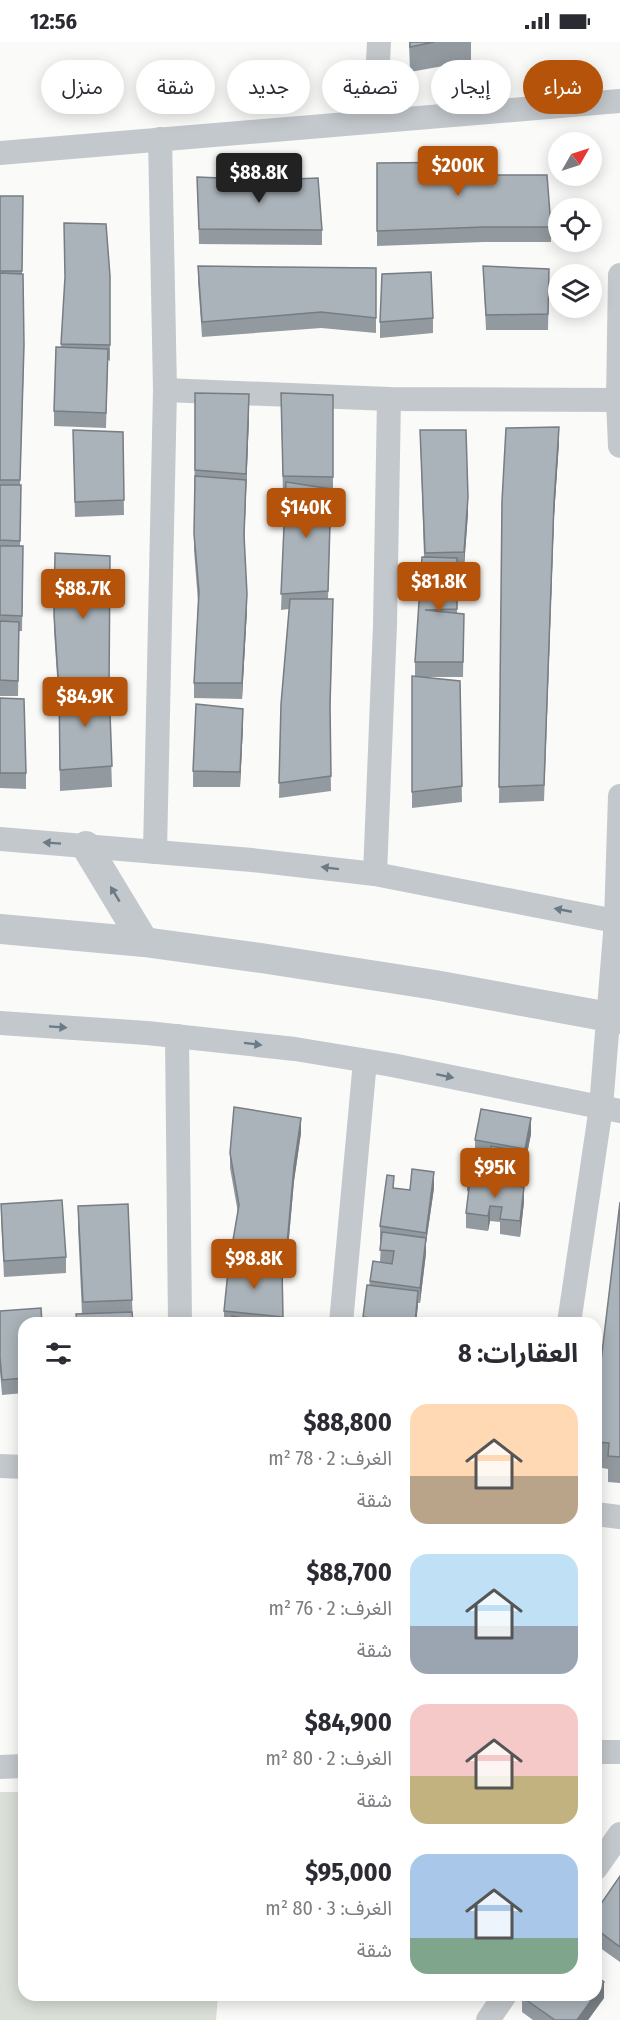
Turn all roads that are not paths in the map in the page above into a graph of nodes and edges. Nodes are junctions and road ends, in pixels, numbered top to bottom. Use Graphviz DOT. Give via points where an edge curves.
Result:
graph roads {
  1 [pos="379,42"];
  2 [pos="620,101"];
  3 [pos="375,121"];
  4 [pos="160,139"];
  5 [pos="0,153"];
  6 [pos="620,274"];
  7 [pos="165,390"];
  8 [pos="389,399"];
  9 [pos="618,400"];
  10 [pos="620,446"];
  11 [pos="620,796"];
  12 [pos="0,839"];
  13 [pos="86,846"];
  14 [pos="155,852"];
  15 [pos="375,874"];
  16 [pos="618,921"];
  17 [pos="0,929"];
  18 [pos="144,942"];
  19 [pos="614,1018"];
  20 [pos="0,1023"];
  21 [pos="177,1036"];
  22 [pos="365,1061"];
  23 [pos="610,1109"];
  24 [pos="180,1317"];
  25 [pos="342,1317"];
  26 [pos="569,1317"];
  27 [pos="0,1466"];
  28 [pos="18,1467"];
  29 [pos="602,1515"];
  30 [pos="620,1517"];
  31 [pos="602,1752"];
  32 [pos="620,1752"];
  33 [pos="18,1766"];
  34 [pos="0,1767"];
  35 [pos="619,1839"];
  36 [pos="602,1860"];
  37 [pos="501,2001"];
  38 [pos="488,2020"];
  1 -- 3 [label="street"];
  2 -- 3 [label="street"];
  3 -- 4 [label="street"];
  4 -- 5 [label="street"];
  4 -- 7 [label="street"];
  6 -- 9 [label="street"];
  7 -- 8 [label="street"];
  7 -- 14 [label="street"];
  8 -- 9 [label="street"];
  8 -- 15 [label="street"];
  9 -- 10 [label="street"];
  11 -- 16 [label="street"];
  13 -- 12 [label="street, one-way"];
  13 -- 14 [label="street"];
  18 -- 13 [label="street, one-way"];
  15 -- 14 [label="street, one-way"];
  16 -- 15 [label="street, one-way"];
  16 -- 19 [label="street"];
  17 -- 18 [label="street"];
  18 -- 19 [label="street" via="435,985"];
  19 -- 23 [label="street"];
  20 -- 21 [label="street, one-way"];
  21 -- 22 [label="street, one-way"];
  21 -- 24 [label="street"];
  22 -- 23 [label="street, one-way"];
  22 -- 25 [label="street"];
  23 -- 26 [label="street"];
  27 -- 28 [label="street"];
  29 -- 30 [label="street"];
  31 -- 32 [label="street"];
  33 -- 34 [label="street"];
  35 -- 36 [label="street"];
  37 -- 38 [label="street"];
}
